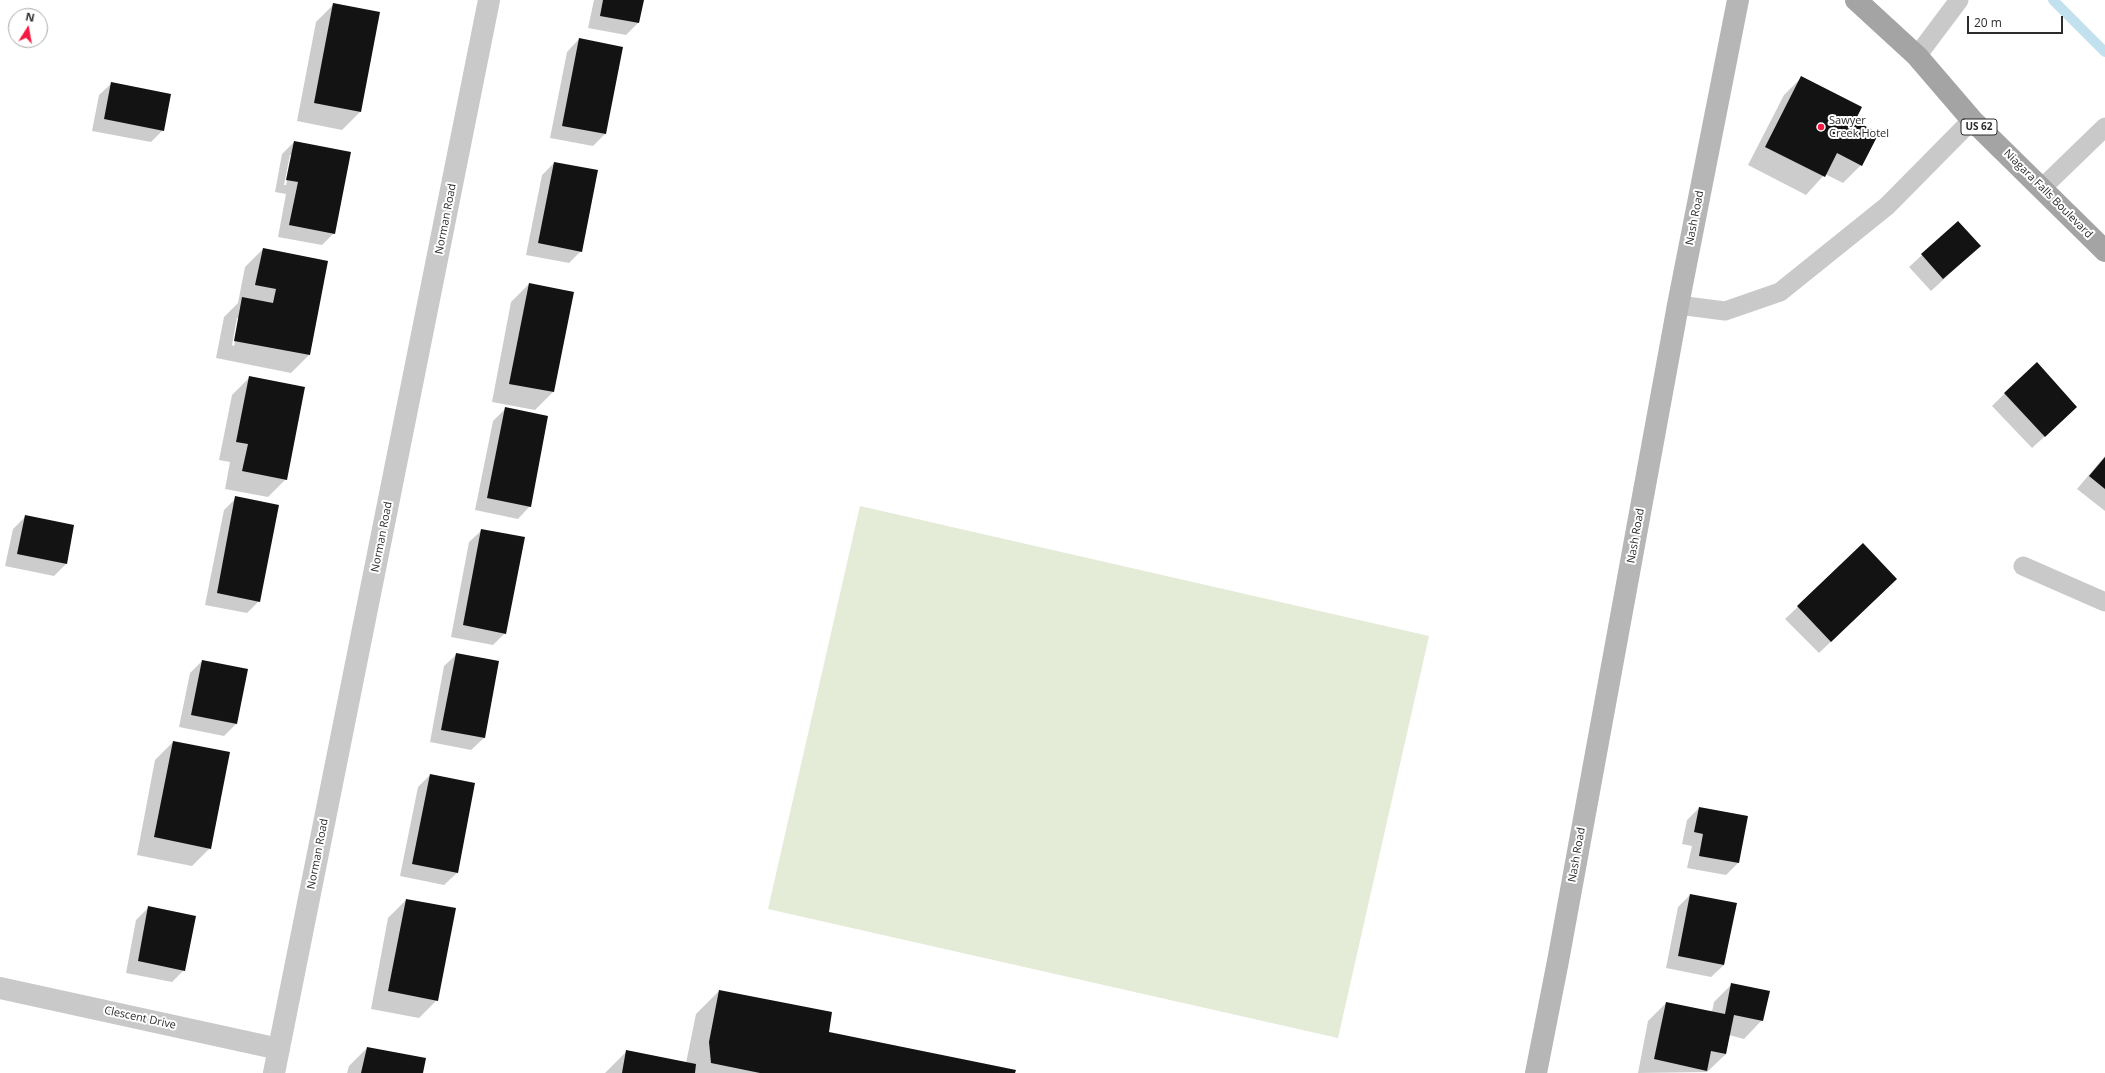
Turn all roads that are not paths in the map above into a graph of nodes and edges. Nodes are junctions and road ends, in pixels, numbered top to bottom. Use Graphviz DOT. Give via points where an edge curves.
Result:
graph roads {
  1 [pos="489,0"];
  2 [pos="1738,0"];
  3 [pos="1856,0"];
  4 [pos="1960,0"];
  5 [pos="1917,56"];
  6 [pos="1972,120"];
  7 [pos="2105,127"];
  8 [pos="2042,188"];
  9 [pos="2105,251"];
  10 [pos="1678,305"];
  11 [pos="2023,566"];
  12 [pos="2105,602"];
  13 [pos="0,988"];
  14 [pos="279,1048"];
  15 [pos="274,1073"];
  16 [pos="1536,1073"];
  1 -- 14 [label="street, Norman Road"];
  2 -- 10 [label="main road, Nash Road"];
  3 -- 5 [label="main road, Niagara Falls Boulevard / US 62"];
  4 -- 5 [label="lane"];
  5 -- 6 [label="main road, Niagara Falls Boulevard / US 62"];
  6 -- 8 [label="main road, Niagara Falls Boulevard / US 62"];
  6 -- 10 [label="lane" via="1887,206 1780,292 1725,311"];
  7 -- 8 [label="lane"];
  8 -- 9 [label="main road, Niagara Falls Boulevard / US 62"];
  10 -- 16 [label="main road, Nash Road"];
  11 -- 12 [label="lane"];
  13 -- 14 [label="street, Clescent Drive"];
  14 -- 15 [label="street, Norman Road"];
}
